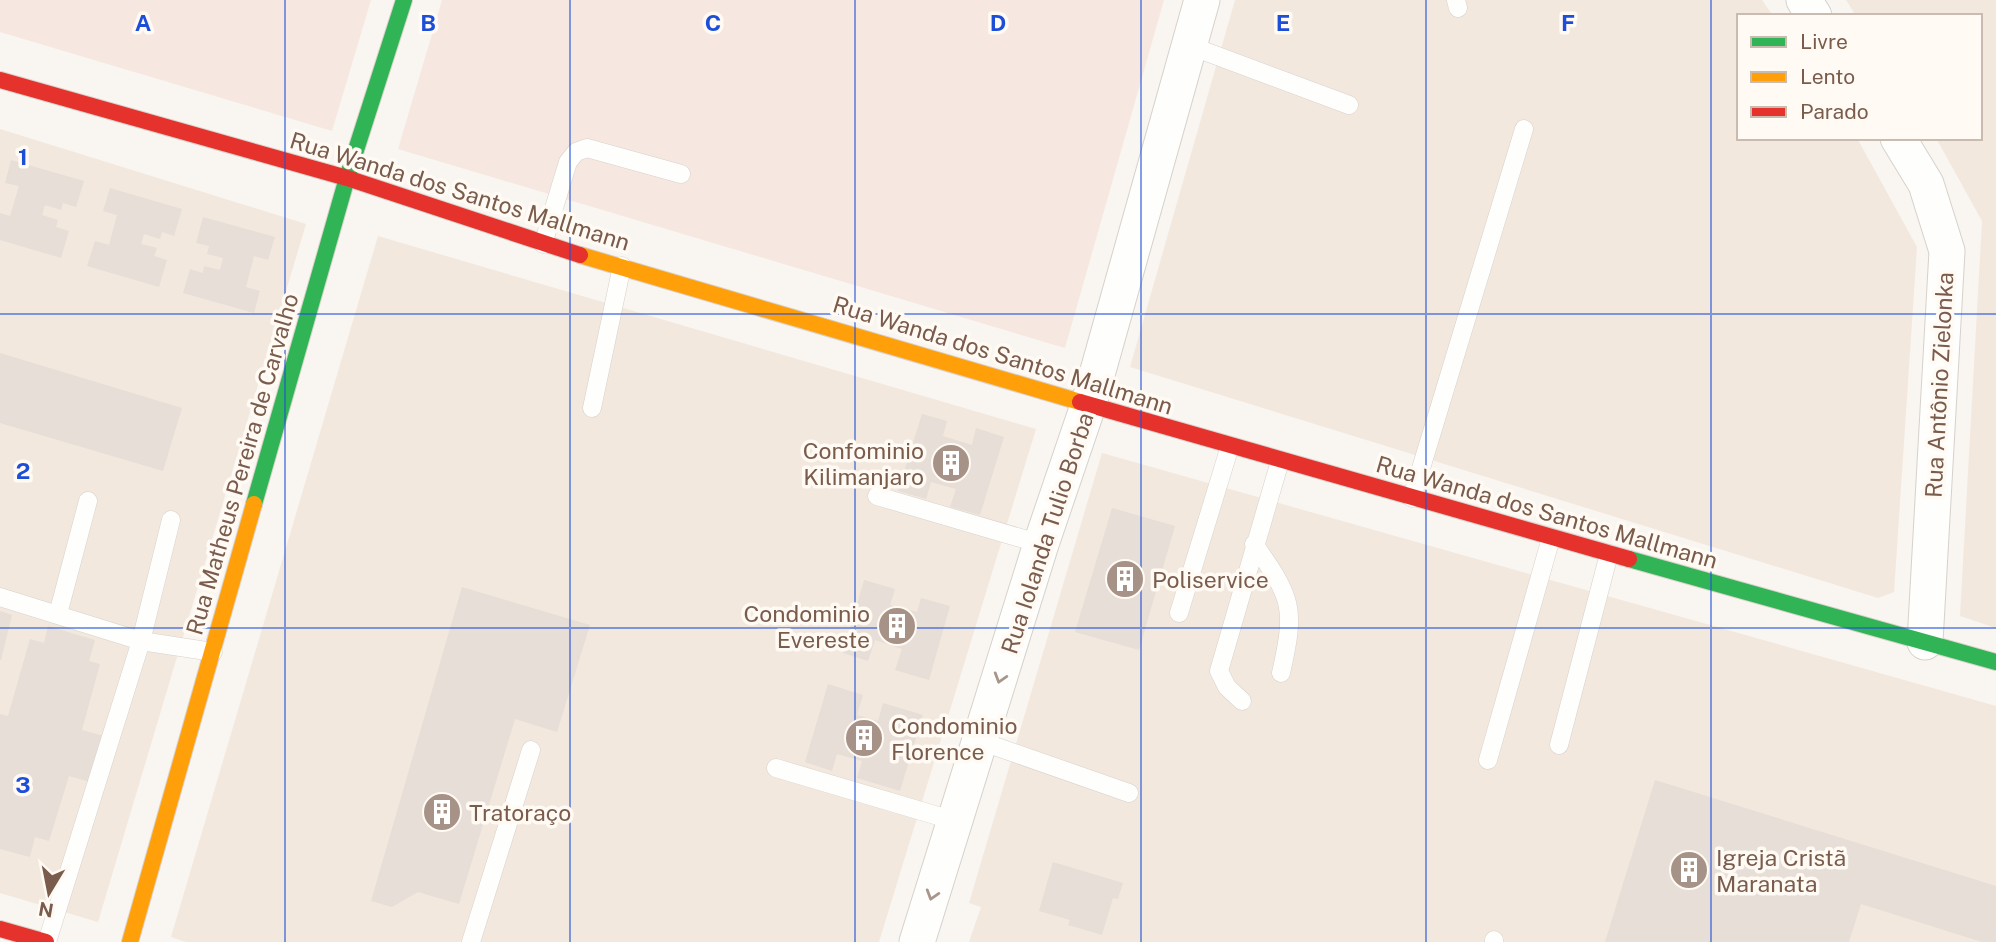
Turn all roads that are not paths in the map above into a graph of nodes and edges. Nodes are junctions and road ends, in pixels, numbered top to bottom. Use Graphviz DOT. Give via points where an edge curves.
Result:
graph roads {
  1 [pos="404,0"];
  2 [pos="1202,0"];
  3 [pos="1188,45"];
  4 [pos="0,80"];
  5 [pos="1349,105"];
  6 [pos="1524,129"];
  7 [pos="1899,140"];
  8 [pos="681,174"];
  9 [pos="347,178"];
  10 [pos="544,244"];
  11 [pos="622,266"];
  12 [pos="1089,404"];
  13 [pos="592,408"];
  14 [pos="1230,446"];
  15 [pos="1280,461"];
  16 [pos="877,496"];
  17 [pos="1412,498"];
  18 [pos="88,501"];
  19 [pos="172,520"];
  20 [pos="1551,538"];
  21 [pos="1041,544"];
  22 [pos="1254,544"];
  23 [pos="1609,554"];
  24 [pos="0,597"];
  25 [pos="1179,613"];
  26 [pos="58,614"];
  27 [pos="141,641"];
  28 [pos="1924,642"];
  29 [pos="213,652"];
  30 [pos="1996,662"];
  31 [pos="1281,673"];
  32 [pos="1242,701"];
  33 [pos="981,741"];
  34 [pos="1559,745"];
  35 [pos="531,750"];
  36 [pos="1488,760"];
  37 [pos="776,768"];
  38 [pos="1129,793"];
  39 [pos="955,821"];
  40 [pos="0,929"];
  41 [pos="46,942"];
  42 [pos="130,942"];
  43 [pos="471,942"];
  44 [pos="917,942"];
  1 -- 9 [label="street, Rua Matheus Pereira de Carvalho"];
  2 -- 3 [label="street, Rua Iolanda Tulio Borba"];
  3 -- 5 [label="lane"];
  3 -- 12 [label="street, Rua Iolanda Tulio Borba"];
  4 -- 9 [label="street, Rua Wanda dos Santos Mallmann"];
  6 -- 17 [label="lane"];
  7 -- 28 [label="street, Rua Antônio Zielonka" via="1926,184 1947,251"];
  8 -- 10 [label="lane" via="587,148 576,152 568,162"];
  9 -- 10 [label="street, Rua Wanda dos Santos Mallmann"];
  9 -- 29 [label="street, Rua Matheus Pereira de Carvalho"];
  10 -- 11 [label="street, Rua Wanda dos Santos Mallmann"];
  11 -- 12 [label="street, Rua Wanda dos Santos Mallmann"];
  11 -- 13 [label="lane"];
  12 -- 14 [label="street, Rua Wanda dos Santos Mallmann"];
  12 -- 21 [label="street, Rua Iolanda Tulio Borba"];
  14 -- 15 [label="street, Rua Wanda dos Santos Mallmann"];
  14 -- 25 [label="lane"];
  15 -- 17 [label="street, Rua Wanda dos Santos Mallmann"];
  15 -- 22 [label="lane"];
  16 -- 21 [label="lane"];
  17 -- 20 [label="street, Rua Wanda dos Santos Mallmann"];
  18 -- 26 [label="lane"];
  19 -- 27 [label="lane"];
  20 -- 23 [label="street, Rua Wanda dos Santos Mallmann"];
  20 -- 36 [label="lane"];
  21 -- 33 [label="street, Rua Iolanda Tulio Borba, one-way"];
  22 -- 31 [label="lane" via="1289,601 1290,633"];
  22 -- 32 [label="lane" via="1219,671"];
  23 -- 28 [label="street, Rua Wanda dos Santos Mallmann"];
  23 -- 34 [label="lane"];
  24 -- 26 [label="lane"];
  26 -- 27 [label="lane"];
  27 -- 29 [label="lane"];
  27 -- 41 [label="lane"];
  28 -- 30 [label="street, Rua Wanda dos Santos Mallmann"];
  29 -- 42 [label="street, Rua Matheus Pereira de Carvalho"];
  33 -- 38 [label="lane"];
  33 -- 39 [label="street, Rua Iolanda Tulio Borba"];
  35 -- 43 [label="lane"];
  37 -- 39 [label="lane"];
  39 -- 44 [label="street, Rua Iolanda Tulio Borba, one-way"];
  40 -- 41 [label="street"];
}
